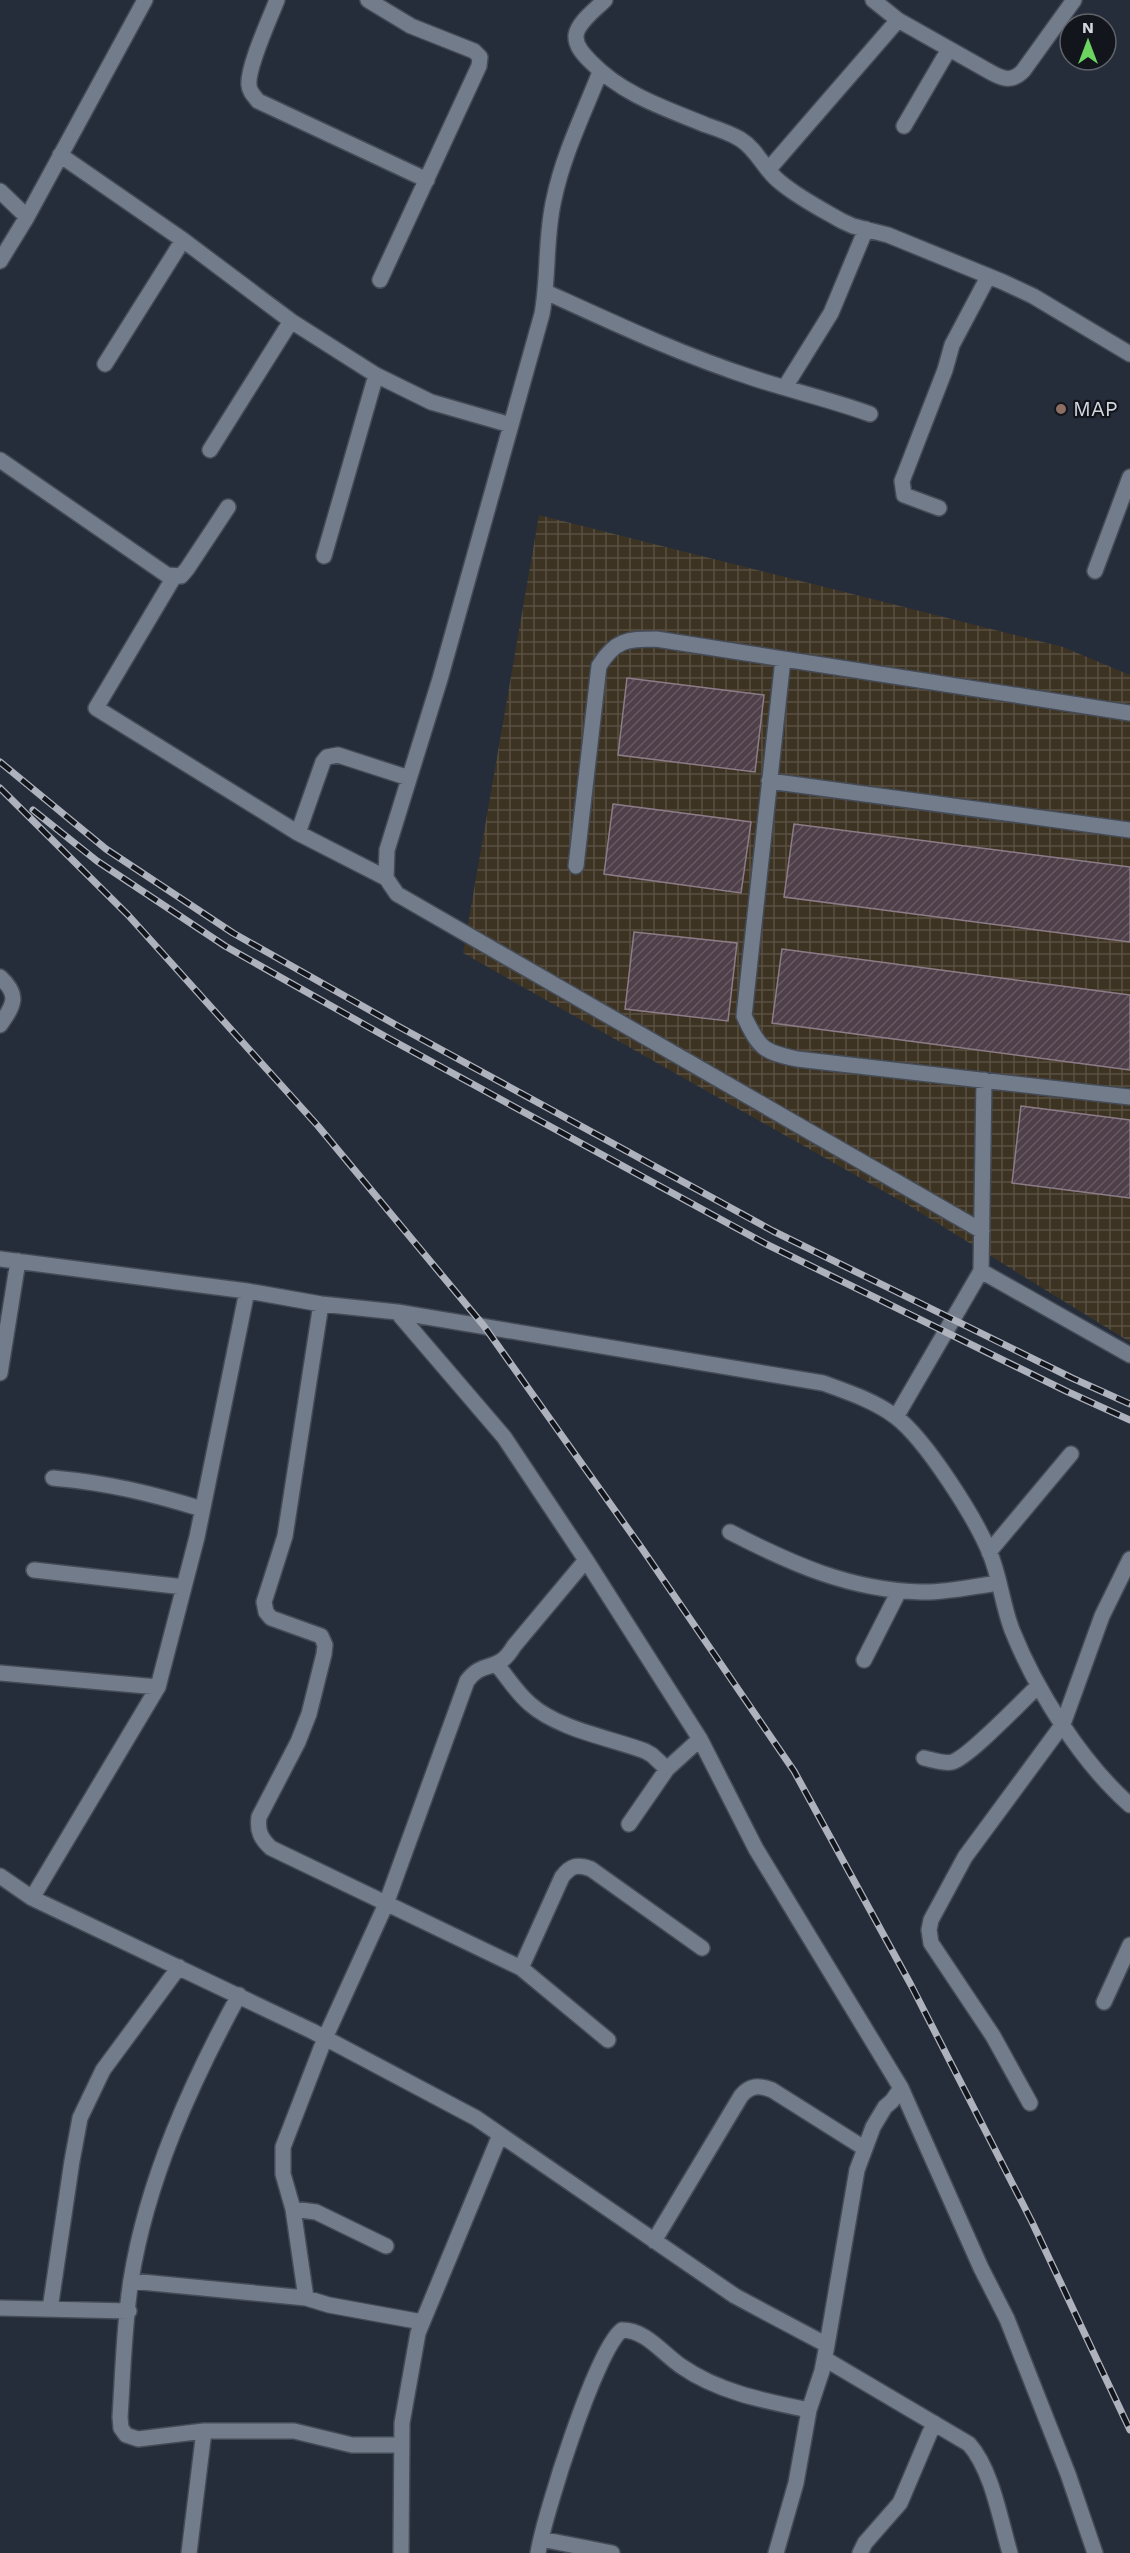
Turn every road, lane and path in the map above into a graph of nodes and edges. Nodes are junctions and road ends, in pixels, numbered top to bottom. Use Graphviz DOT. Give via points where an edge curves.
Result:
graph roads {
  1 [pos="146,0"];
  2 [pos="277,0"];
  3 [pos="368,0"];
  4 [pos="605,0"];
  5 [pos="873,0"];
  6 [pos="1074,0"];
  7 [pos="898,20"];
  8 [pos="949,49"];
  9 [pos="600,72"];
  10 [pos="904,126"];
  11 [pos="60,155"];
  12 [pos="768,170"];
  13 [pos="427,180"];
  14 [pos="0,191"];
  15 [pos="27,217"];
  16 [pos="866,229"];
  17 [pos="183,240"];
  18 [pos="0,261"];
  19 [pos="988,277"];
  20 [pos="380,280"];
  21 [pos="546,292"];
  22 [pos="291,321"];
  23 [pos="1130,354"];
  24 [pos="105,364"];
  25 [pos="376,375"];
  26 [pos="785,387"];
  27 [pos="870,414"];
  28 [pos="511,425"];
  29 [pos="210,450"];
  30 [pos="0,460"];
  31 [pos="1130,477"];
  32 [pos="228,507"];
  33 [pos="939,508"];
  34 [pos="324,556"];
  35 [pos="1095,571"];
  36 [pos="174,577"];
  37 [pos="783,659"];
  38 [pos="1130,713"];
  39 [pos="409,778"];
  40 [pos="770,781"];
  41 [pos="1130,830"];
  42 [pos="298,833"];
  43 [pos="576,866"];
  44 [pos="386,878"];
  45 [pos="0,977"];
  46 [pos="0,1025"];
  47 [pos="984,1080"];
  48 [pos="1130,1097"];
  49 [pos="982,1231"];
  50 [pos="0,1258"];
  51 [pos="18,1261"];
  52 [pos="981,1272"];
  53 [pos="247,1291"];
  54 [pos="321,1304"];
  55 [pos="397,1312"];
  56 [pos="1130,1355"];
  57 [pos="0,1373"];
  58 [pos="896,1417"];
  59 [pos="1071,1454"];
  60 [pos="53,1478"];
  61 [pos="202,1509"];
  62 [pos="730,1532"];
  63 [pos="989,1552"];
  64 [pos="1130,1559"];
  65 [pos="586,1560"];
  66 [pos="34,1570"];
  67 [pos="999,1583"];
  68 [pos="184,1587"];
  69 [pos="899,1591"];
  70 [pos="864,1660"];
  71 [pos="497,1665"];
  72 [pos="0,1673"];
  73 [pos="158,1687"];
  74 [pos="1037,1687"];
  75 [pos="1063,1724"];
  76 [pos="700,1739"];
  77 [pos="924,1758"];
  78 [pos="667,1769"];
  79 [pos="1130,1805"];
  80 [pos="628,1824"];
  81 [pos="0,1876"];
  82 [pos="32,1898"];
  83 [pos="386,1904"];
  84 [pos="1130,1945"];
  85 [pos="702,1948"];
  86 [pos="178,1967"];
  87 [pos="521,1968"];
  88 [pos="239,1995"];
  89 [pos="1104,2002"];
  90 [pos="325,2038"];
  91 [pos="608,2040"];
  92 [pos="900,2088"];
  93 [pos="1030,2103"];
  94 [pos="500,2135"];
  95 [pos="864,2148"];
  96 [pos="293,2209"];
  97 [pos="654,2241"];
  98 [pos="386,2246"];
  99 [pos="131,2281"];
  100 [pos="306,2298"];
  101 [pos="0,2308"];
  102 [pos="50,2309"];
  103 [pos="129,2311"];
  104 [pos="422,2322"];
  105 [pos="826,2352"];
  106 [pos="809,2410"];
  107 [pos="934,2423"];
  108 [pos="204,2431"];
  109 [pos="400,2445"];
  110 [pos="540,2546"];
  111 [pos="189,2553"];
  112 [pos="401,2553"];
  113 [pos="612,2553"];
  114 [pos="776,2553"];
  115 [pos="860,2553"];
  116 [pos="1010,2553"];
  117 [pos="1095,2553"];
  1 -- 11 [label="street"];
  2 -- 13 [label="street" via="251,72 252,94 258,101"];
  3 -- 13 [label="street" via="411,26 474,51 480,57"];
  4 -- 9 [label="street" via="576,34 580,51"];
  5 -- 7 [label="street"];
  6 -- 8 [label="street" via="1016,78 1000,77"];
  7 -- 8 [label="street"];
  7 -- 12 [label="street"];
  8 -- 10 [label="street"];
  9 -- 12 [label="street" via="633,94 736,137 758,155"];
  9 -- 21 [label="street" via="554,198"];
  11 -- 15 [label="street"];
  11 -- 17 [label="street"];
  12 -- 16 [label="street" via="813,204"];
  13 -- 20 [label="street"];
  14 -- 15 [label="street"];
  15 -- 18 [label="street"];
  16 -- 19 [label="street"];
  16 -- 26 [label="street" via="831,314"];
  17 -- 22 [label="street"];
  17 -- 24 [label="street"];
  19 -- 23 [label="street" via="1033,296"];
  19 -- 33 [label="street" via="952,345 902,481 904,495 909,499"];
  21 -- 26 [label="street" via="642,336"];
  21 -- 28 [label="street"];
  22 -- 25 [label="street"];
  22 -- 29 [label="street"];
  25 -- 28 [label="street" via="431,402"];
  25 -- 34 [label="street"];
  26 -- 27 [label="street"];
  28 -- 39 [label="street"];
  30 -- 36 [label="street"];
  31 -- 35 [label="street"];
  32 -- 36 [label="street" via="188,568"];
  36 -- 42 [label="street" via="96,708"];
  37 -- 38 [label="street"];
  37 -- 40 [label="street"];
  37 -- 43 [label="street" via="656,639 630,639 609,650 599,666"];
  39 -- 42 [label="street" via="338,755 327,757"];
  39 -- 44 [label="street" via="387,850"];
  40 -- 41 [label="street"];
  40 -- 47 [label="street" via="744,1016 752,1034 770,1053 797,1059"];
  42 -- 44 [label="street"];
  44 -- 49 [label="street" via="397,894"];
  45 -- 46 [label="street" via="14,996"];
  47 -- 48 [label="street"];
  47 -- 49 [label="street"];
  49 -- 52 [label="street"];
  50 -- 51 [label="street"];
  51 -- 53 [label="street"];
  51 -- 57 [label="street"];
  52 -- 56 [label="street"];
  52 -- 58 [label="street"];
  53 -- 54 [label="street"];
  53 -- 61 [label="street"];
  54 -- 55 [label="street"];
  54 -- 83 [label="street" via="285,1536 264,1602 271,1618 321,1636 324,1654 298,1742 259,1817 258,1828 262,1840 271,1848"];
  55 -- 58 [label="street" via="823,1383 858,1395"];
  55 -- 65 [label="street" via="504,1437"];
  58 -- 63 [label="street" via="922,1442"];
  59 -- 63 [label="street"];
  60 -- 61 [label="street" via="148,1492"];
  61 -- 68 [label="street"];
  62 -- 69 [label="street" via="828,1577"];
  63 -- 67 [label="street"];
  64 -- 75 [label="street" via="1102,1616"];
  65 -- 71 [label="street" via="507,1658"];
  65 -- 76 [label="street"];
  66 -- 68 [label="street"];
  67 -- 69 [label="street" via="924,1593"];
  67 -- 74 [label="street" via="1011,1627"];
  68 -- 73 [label="street"];
  69 -- 70 [label="street"];
  71 -- 78 [label="street" via="539,1712 645,1751"];
  71 -- 83 [label="street" via="473,1673 464,1687"];
  72 -- 73 [label="street"];
  73 -- 82 [label="street"];
  74 -- 75 [label="street"];
  74 -- 77 [label="street" via="971,1751 953,1762"];
  75 -- 79 [label="street" via="1105,1783"];
  75 -- 93 [label="street" via="965,1857 929,1930 931,1943 993,2036"];
  76 -- 78 [label="street"];
  76 -- 92 [label="street" via="756,1849"];
  78 -- 80 [label="street"];
  81 -- 82 [label="street"];
  82 -- 86 [label="street"];
  83 -- 87 [label="street"];
  83 -- 90 [label="street"];
  84 -- 89 [label="street"];
  85 -- 87 [label="street" via="580,1865 569,1868 562,1877"];
  86 -- 88 [label="street"];
  86 -- 102 [label="street" via="103,2070 80,2118"];
  87 -- 91 [label="street"];
  88 -- 90 [label="street"];
  88 -- 99 [label="street" via="208,2051 182,2112 143,2222"];
  90 -- 94 [label="street" via="476,2118"];
  90 -- 96 [label="street" via="283,2147 283,2174"];
  92 -- 95 [label="street" via="885,2107"];
  92 -- 117 [label="street" via="1007,2319 1058,2446"];
  94 -- 97 [label="street"];
  94 -- 104 [label="street"];
  95 -- 97 [label="street" via="772,2090 763,2086 746,2090"];
  95 -- 105 [label="street"];
  96 -- 98 [label="street" via="316,2212"];
  96 -- 100 [label="street"];
  97 -- 105 [label="street"];
  99 -- 100 [label="street"];
  99 -- 103 [label="street"];
  100 -- 104 [label="street"];
  101 -- 102 [label="street"];
  102 -- 103 [label="street"];
  103 -- 108 [label="street" via="120,2417 126,2436 138,2439"];
  104 -- 109 [label="street" via="403,2405"];
  105 -- 106 [label="street"];
  105 -- 107 [label="street"];
  106 -- 110 [label="street" via="746,2396 705,2380 642,2334 622,2330 610,2344 574,2432"];
  106 -- 114 [label="street" via="796,2483"];
  107 -- 115 [label="street" via="900,2503"];
  107 -- 116 [label="street" via="969,2444 978,2455"];
  108 -- 109 [label="street" via="294,2431 352,2445"];
  108 -- 111 [label="street"];
  109 -- 112 [label="street"];
  110 -- 113 [label="street"];
}
